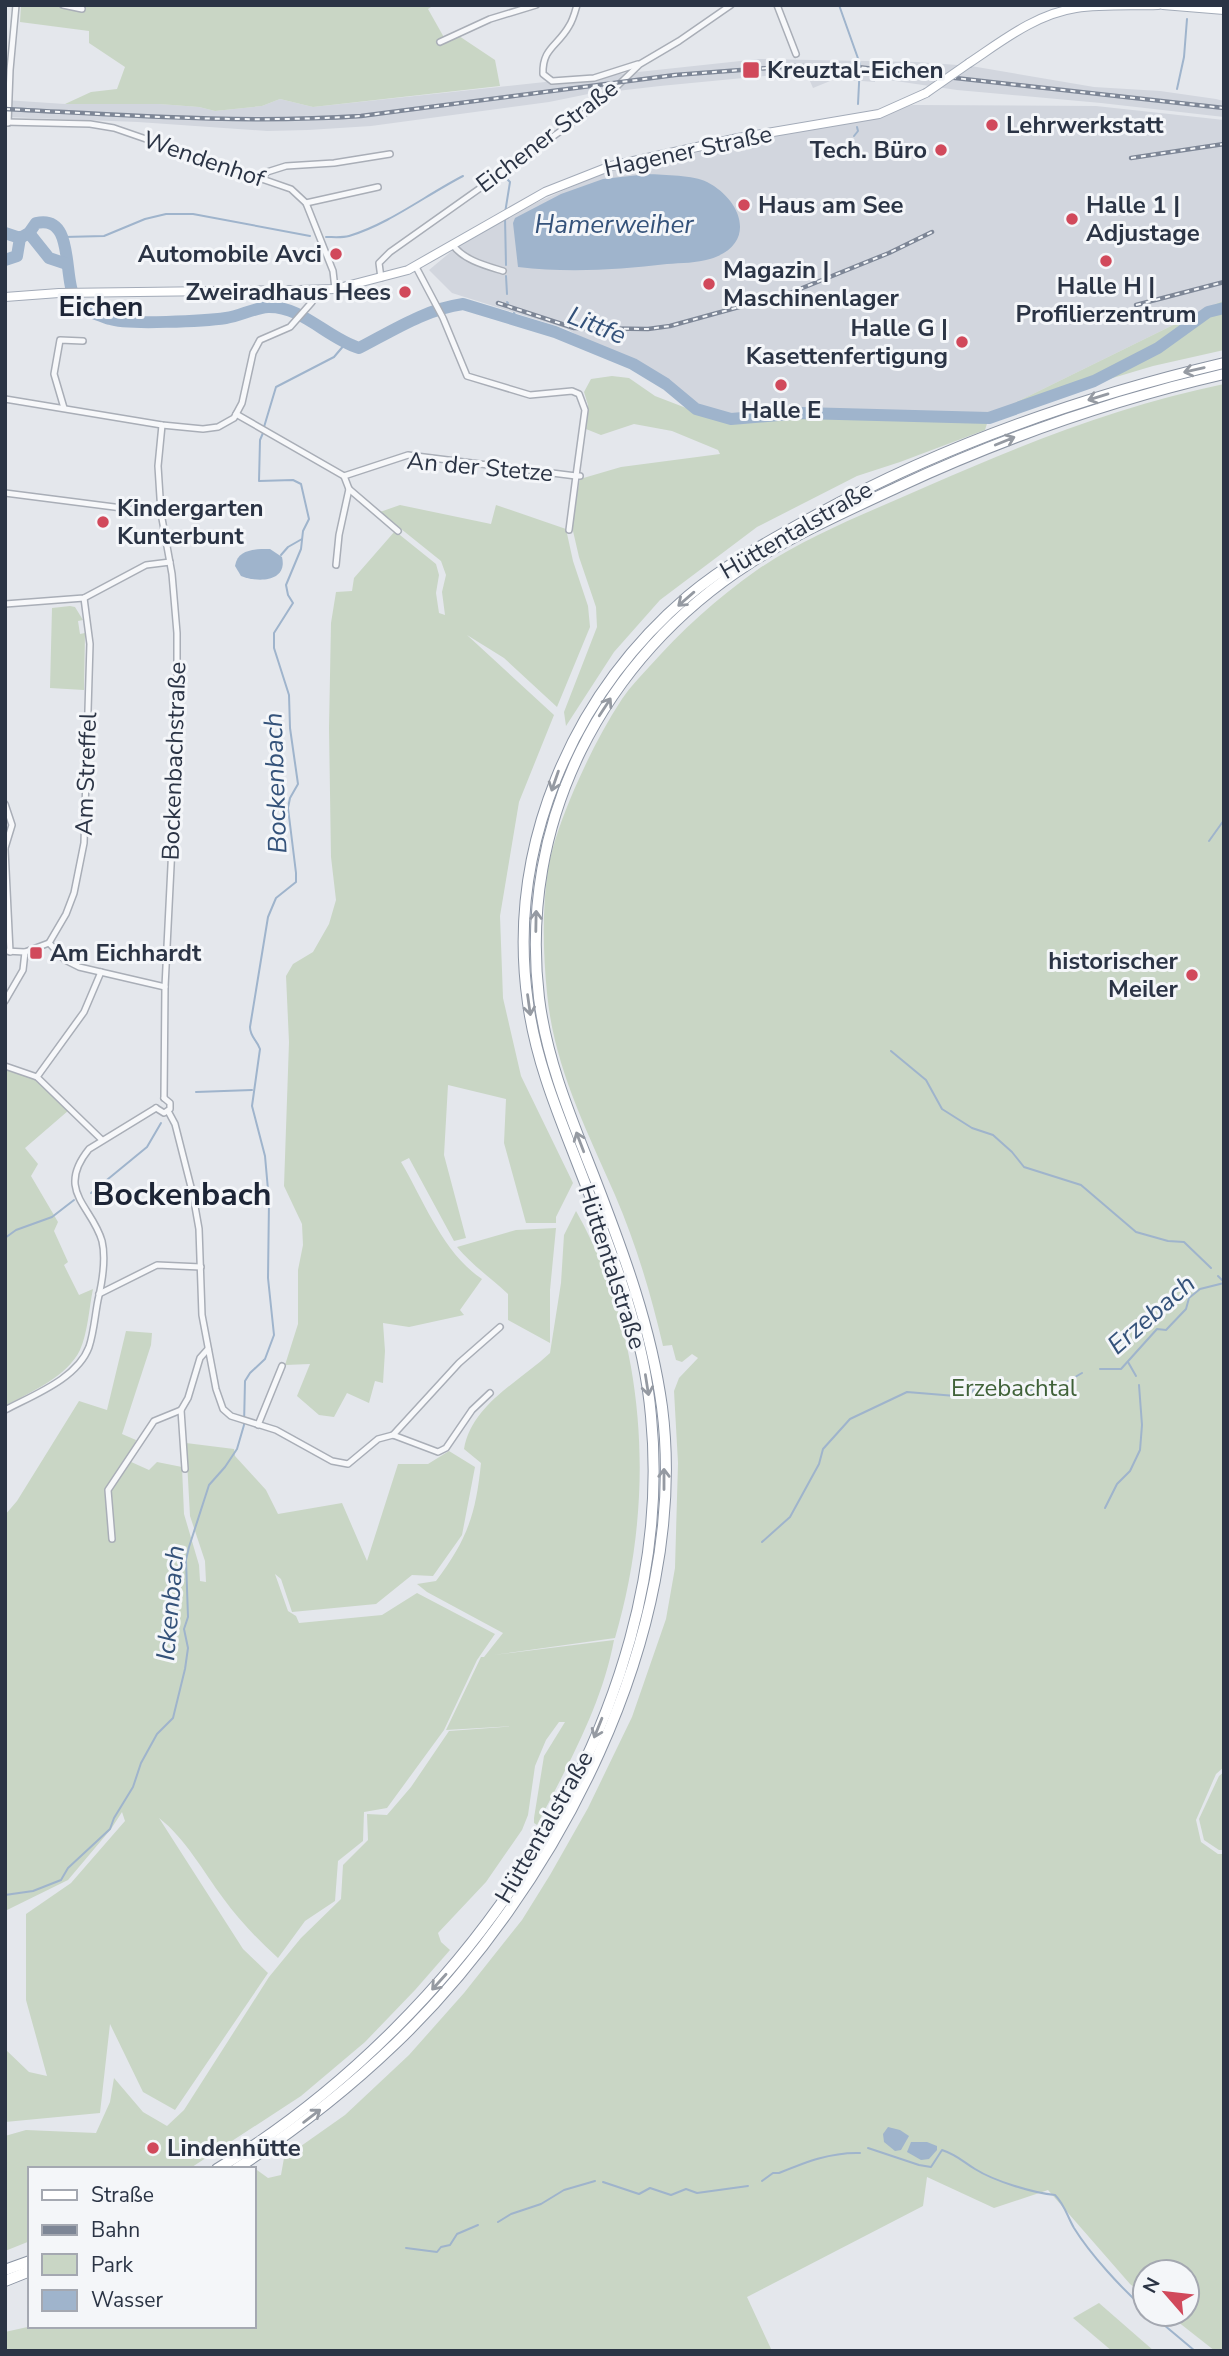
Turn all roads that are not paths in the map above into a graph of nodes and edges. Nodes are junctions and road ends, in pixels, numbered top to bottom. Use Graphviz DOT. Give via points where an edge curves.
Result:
graph roads {
  1 [pos="16,5"];
  2 [pos="63,5"];
  3 [pos="536,5"];
  4 [pos="577,5"];
  5 [pos="731,5"];
  6 [pos="778,5"];
  7 [pos="1057,5"];
  8 [pos="1161,5"];
  9 [pos="1047,7"];
  10 [pos="82,9"];
  11 [pos="1224,10"];
  12 [pos="1065,11"];
  13 [pos="1051,16"];
  14 [pos="5,42"];
  15 [pos="440,42"];
  16 [pos="13,43"];
  17 [pos="796,54"];
  18 [pos="640,64"];
  19 [pos="7,122"];
  20 [pos="390,154"];
  21 [pos="262,178"];
  22 [pos="378,187"];
  23 [pos="306,203"];
  24 [pos="453,245"];
  25 [pos="416,267"];
  26 [pos="503,271"];
  27 [pos="381,278"];
  28 [pos="335,289"];
  29 [pos="318,290"];
  30 [pos="5,297"];
  31 [pos="83,341"];
  32 [pos="1224,363"];
  33 [pos="1224,374"];
  34 [pos="1166,382"];
  35 [pos="5,399"];
  36 [pos="64,408"];
  37 [pos="236,414"];
  38 [pos="162,425"];
  39 [pos="344,476"];
  40 [pos="578,476"];
  41 [pos="349,489"];
  42 [pos="5,493"];
  43 [pos="161,513"];
  44 [pos="569,530"];
  45 [pos="398,531"];
  46 [pos="170,562"];
  47 [pos="336,565"];
  48 [pos="84,598"];
  49 [pos="5,604"];
  50 [pos="5,804"];
  51 [pos="5,849"];
  52 [pos="49,943"];
  53 [pos="8,951"];
  54 [pos="25,952"];
  55 [pos="101,972"];
  56 [pos="165,987"];
  57 [pos="5,1001"];
  58 [pos="5,1066"];
  59 [pos="37,1077"];
  60 [pos="164,1098"];
  61 [pos="156,1108"];
  62 [pos="168,1111"];
  63 [pos="102,1140"];
  64 [pos="201,1267"];
  65 [pos="99,1294"];
  66 [pos="500,1327"];
  67 [pos="208,1349"];
  68 [pos="282,1366"];
  69 [pos="490,1393"];
  70 [pos="5,1410"];
  71 [pos="181,1410"];
  72 [pos="258,1425"];
  73 [pos="393,1435"];
  74 [pos="185,1469"];
  75 [pos="112,1539"];
  76 [pos="219,2167"];
  77 [pos="239,2167"];
  78 [pos="28,2261"];
  79 [pos="5,2270"];
  80 [pos="28,2272"];
  81 [pos="5,2281"];
  1 -- 16 [label="street"];
  2 -- 10 [label="street"];
  3 -- 15 [label="street"];
  4 -- 18 [label="street" via="568,27 542,62 543,74 552,81 594,78"];
  5 -- 18 [label="street, Eichener Straße"];
  6 -- 17 [label="street"];
  7 -- 12 [label="street"];
  8 -- 11 [label="main road, Hagener Straße"];
  8 -- 12 [label="main road, Hagener Straße"];
  9 -- 13 [label="street"];
  12 -- 13 [label="main road, Hagener Straße"];
  13 -- 24 [label="main road, Hagener Straße, bridge" via="1013,33 926,93 898,106 858,118 621,163 555,188"];
  14 -- 16 [label="street"];
  16 -- 19 [label="street"];
  18 -- 27 [label="street, Eichener Straße" via="607,97 390,251 380,261"];
  19 -- 21 [label="street, Wendenhof" via="114,128"];
  20 -- 21 [label="street" via="286,166"];
  21 -- 23 [label="street, Wendenhof" via="291,189"];
  22 -- 23 [label="street"];
  23 -- 28 [label="street" via="333,271"];
  24 -- 25 [label="main road, Hagener Straße"];
  24 -- 26 [label="street" via="458,253"];
  25 -- 27 [label="main road, Hagener Straße"];
  25 -- 40 [label="street, An der Stetze" via="467,376 530,395 579,394 585,410"];
  27 -- 28 [label="main road, Hagener Straße"];
  28 -- 29 [label="main road, Hagener Straße"];
  29 -- 30 [label="main road, Hagener Straße"];
  29 -- 37 [label="street" via="294,323 260,340"];
  31 -- 36 [label="street" via="60,340 54,374"];
  32 -- 34 [label="highway, one-way"];
  33 -- 34 [label="highway"];
  34 -- 76 [label="highway, Hüttentalstraße, one-way" via="1088,400 936,456 745,554 690,594 654,628 620,666 580,726 543,816 525,909 524,956 528,1003 546,1083 610,1246 642,1354 651,1413 654,1503 633,1631 569,1790 512,1890 463,1956 388,2037 319,2098"];
  77 -- 34 [label="highway, Hüttentalstraße, one-way" via="326,2106 395,2045 470,1963 520,1895 579,1794 625,1688 643,1633 664,1503 663,1422 656,1376 638,1295 557,1081 539,1002 536,956 536,910 553,819 589,732 628,673 660,636 750,563 942,466"];
  35 -- 36 [label="street"];
  36 -- 38 [label="street"];
  37 -- 38 [label="street" via="218,428"];
  37 -- 39 [label="street"];
  38 -- 43 [label="street, Bockenbachstraße" via="158,466"];
  39 -- 40 [label="street, An der Stetze" via="408,455"];
  39 -- 41 [label="street"];
  40 -- 44 [label="street, An der Stetze"];
  41 -- 45 [label="street"];
  41 -- 47 [label="street"];
  42 -- 43 [label="street"];
  43 -- 46 [label="street, Bockenbachstraße"];
  46 -- 48 [label="street" via="146,565"];
  46 -- 56 [label="street, Bockenbachstraße" via="177,633 177,745"];
  48 -- 49 [label="street"];
  48 -- 52 [label="street, Am Streffel" via="90,644 84,843 74,893"];
  50 -- 51 [label="street" via="12,825"];
  51 -- 53 [label="street"];
  52 -- 54 [label="street"];
  52 -- 55 [label="street" via="71,964"];
  53 -- 54 [label="street"];
  54 -- 57 [label="street" via="23,970"];
  55 -- 56 [label="street"];
  55 -- 59 [label="street" via="85,1012"];
  56 -- 60 [label="street, Bockenbachstraße"];
  58 -- 59 [label="street"];
  59 -- 63 [label="street"];
  60 -- 61 [label="street"];
  60 -- 62 [label="street" via="170,1102"];
  61 -- 62 [label="street"];
  61 -- 63 [label="street"];
  62 -- 64 [label="street" via="193,1195"];
  63 -- 65 [label="street" via="82,1158 75,1177 81,1205 102,1242"];
  64 -- 65 [label="street" via="157,1265"];
  64 -- 67 [label="street"];
  65 -- 70 [label="street" via="82,1360 61,1380"];
  66 -- 73 [label="street" via="459,1363"];
  67 -- 71 [label="street" via="200,1358"];
  67 -- 72 [label="street" via="223,1409"];
  68 -- 72 [label="street"];
  69 -- 73 [label="street" via="438,1452"];
  71 -- 74 [label="street"];
  71 -- 75 [label="street" via="154,1421 108,1490"];
  72 -- 73 [label="street" via="341,1464 355,1461 379,1439"];
  78 -- 79 [label="highway"];
  80 -- 81 [label="highway"];
}
